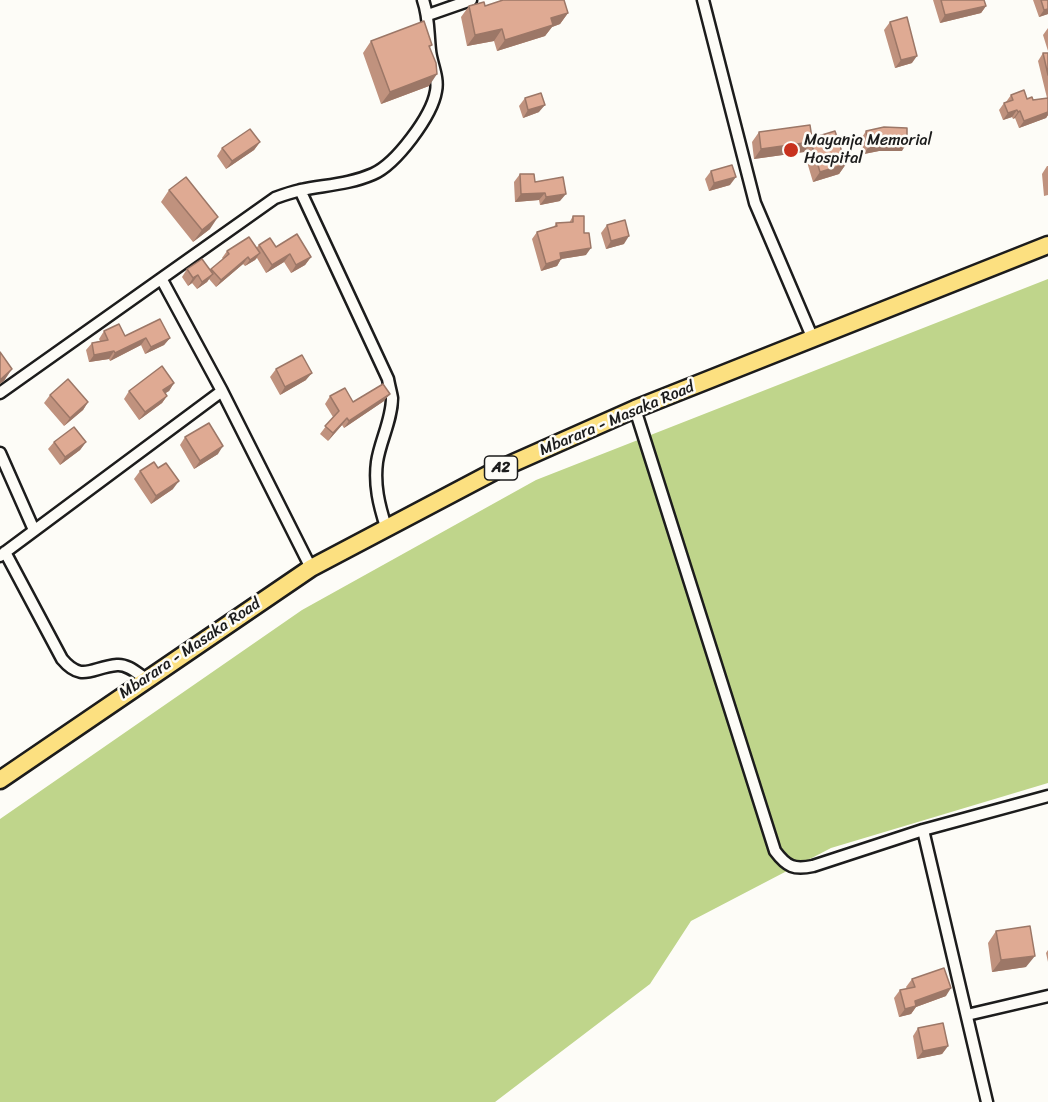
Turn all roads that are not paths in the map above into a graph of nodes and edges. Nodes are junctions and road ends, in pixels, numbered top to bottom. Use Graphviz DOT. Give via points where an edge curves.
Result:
graph roads {
  1 [pos="423,0"];
  2 [pos="471,0"];
  3 [pos="703,0"];
  4 [pos="428,15"];
  5 [pos="300,190"];
  6 [pos="1048,245"];
  7 [pos="162,280"];
  8 [pos="813,339"];
  9 [pos="222,391"];
  10 [pos="0,393"];
  11 [pos="635,409"];
  12 [pos="0,453"];
  13 [pos="386,527"];
  14 [pos="34,530"];
  15 [pos="3,554"];
  16 [pos="311,568"];
  17 [pos="146,679"];
  18 [pos="0,780"];
  19 [pos="1048,796"];
  20 [pos="922,830"];
  21 [pos="1048,996"];
  22 [pos="967,1015"];
  23 [pos="987,1102"];
  1 -- 4 [label="street"];
  2 -- 4 [label="street"];
  3 -- 8 [label="street" via="755,203"];
  4 -- 5 [label="street" via="436,90 414,135 376,173 350,183"];
  5 -- 7 [label="street" via="274,198"];
  5 -- 13 [label="street" via="388,379 392,398 376,479"];
  6 -- 8 [label="main road, Mbarara - Masaka Road / A2"];
  7 -- 9 [label="street"];
  7 -- 10 [label="street"];
  8 -- 11 [label="main road, Mbarara - Masaka Road / A2"];
  9 -- 14 [label="street"];
  9 -- 16 [label="street"];
  11 -- 13 [label="main road, Mbarara - Masaka Road / A2" via="493,472"];
  11 -- 20 [label="street" via="775,851 799,869"];
  12 -- 14 [label="street"];
  13 -- 16 [label="main road, Mbarara - Masaka Road / A2"];
  14 -- 15 [label="street"];
  15 -- 17 [label="street" via="70,669 80,673 117,665"];
  16 -- 17 [label="main road, Mbarara - Masaka Road / A2"];
  17 -- 18 [label="main road, Mbarara - Masaka Road / A2"];
  19 -- 20 [label="street"];
  20 -- 22 [label="street"];
  21 -- 22 [label="street"];
  22 -- 23 [label="street"];
}
